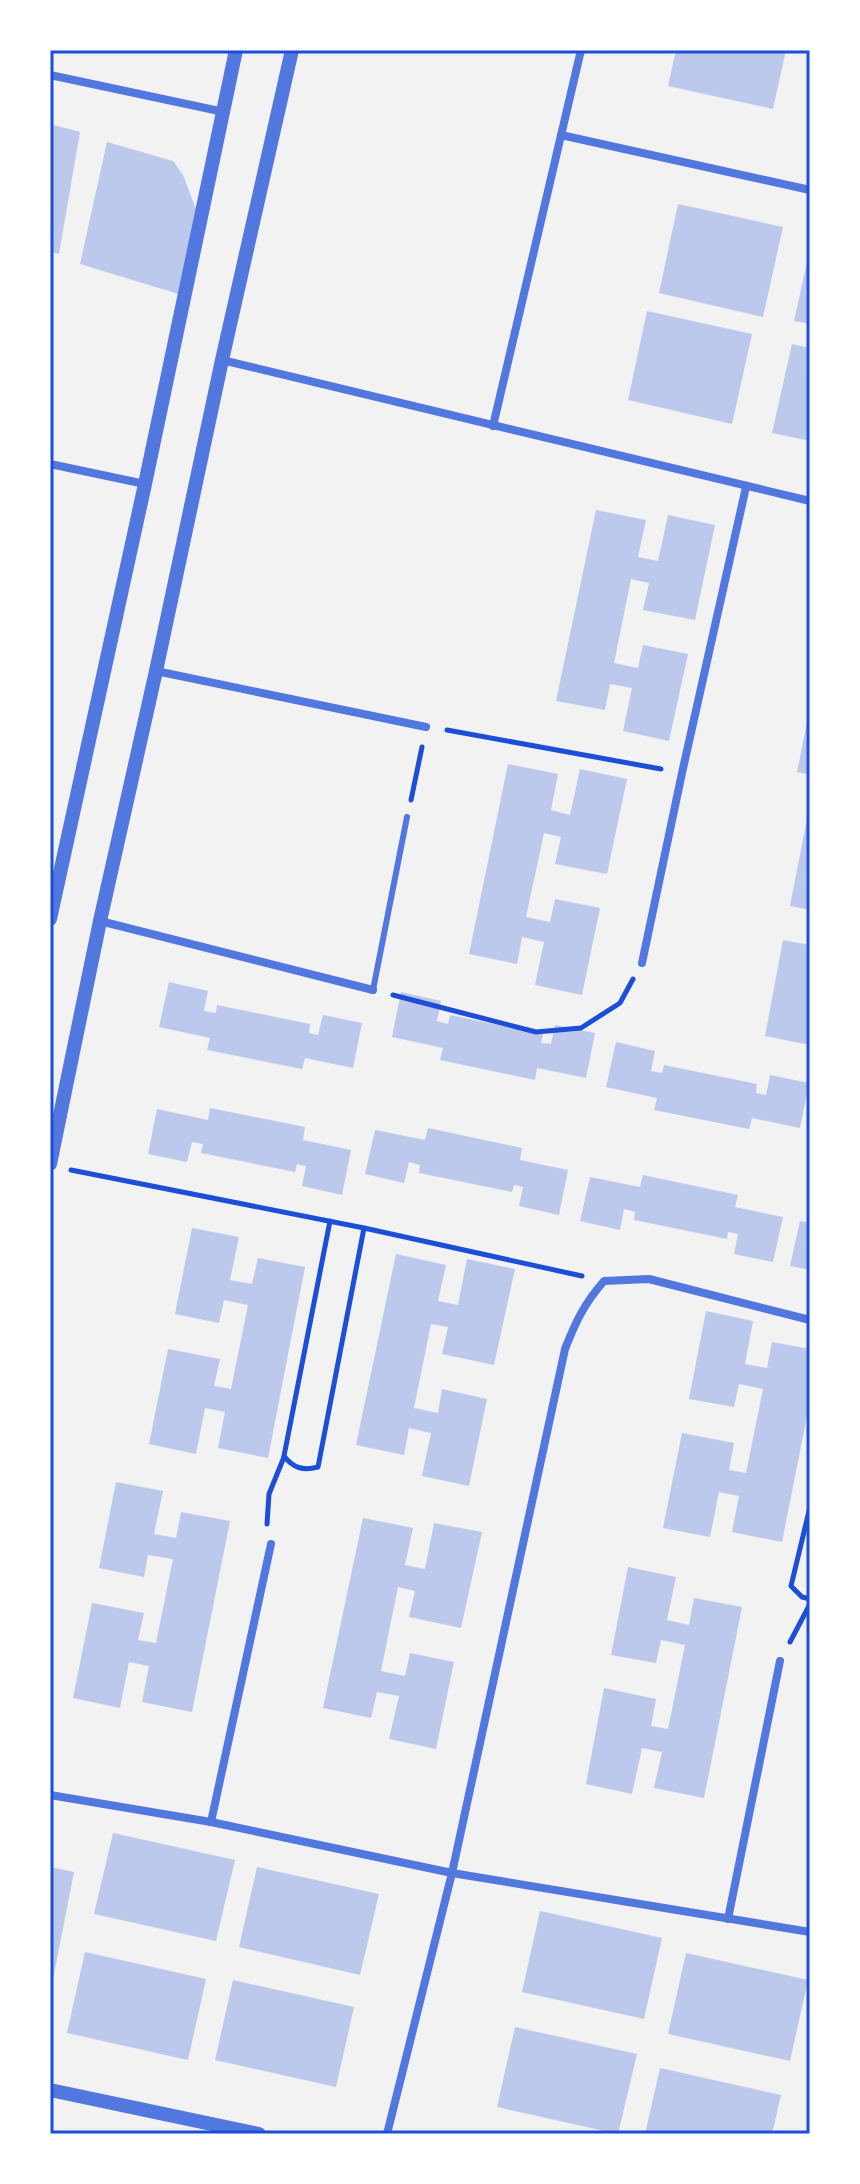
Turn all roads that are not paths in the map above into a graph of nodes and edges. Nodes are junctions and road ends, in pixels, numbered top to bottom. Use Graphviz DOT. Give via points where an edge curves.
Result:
graph roads {
  1 [pos="236,50"];
  2 [pos="292,50"];
  3 [pos="581,50"];
  4 [pos="50,75"];
  5 [pos="224,112"];
  6 [pos="561,135"];
  7 [pos="810,190"];
  8 [pos="222,360"];
  9 [pos="493,426"];
  10 [pos="50,464"];
  11 [pos="145,484"];
  12 [pos="746,487"];
  13 [pos="810,501"];
  14 [pos="156,671"];
  15 [pos="426,727"];
  16 [pos="407,817"];
  17 [pos="50,919"];
  18 [pos="100,921"];
  19 [pos="642,963"];
  20 [pos="373,990"];
  21 [pos="50,1164"];
  22 [pos="810,1320"];
  23 [pos="271,1544"];
  24 [pos="780,1661"];
  25 [pos="50,1795"];
  26 [pos="211,1822"];
  27 [pos="452,1873"];
  28 [pos="728,1919"];
  29 [pos="810,1932"];
  30 [pos="50,2090"];
  31 [pos="259,2134"];
  32 [pos="387,2134"];
  1 -- 5 [label="street"];
  2 -- 8 [label="street"];
  3 -- 6 [label="street"];
  4 -- 5 [label="street"];
  5 -- 11 [label="street"];
  6 -- 7 [label="street"];
  6 -- 9 [label="street"];
  8 -- 9 [label="street"];
  8 -- 14 [label="street"];
  9 -- 12 [label="street"];
  10 -- 11 [label="street"];
  11 -- 17 [label="street"];
  12 -- 13 [label="street"];
  12 -- 19 [label="street"];
  14 -- 15 [label="street"];
  14 -- 18 [label="street"];
  16 -- 20 [label="lane"];
  18 -- 20 [label="street"];
  18 -- 21 [label="street"];
  22 -- 27 [label="street" via="649,1279 604,1281 587,1301 565,1349"];
  23 -- 26 [label="street"];
  24 -- 28 [label="street"];
  25 -- 26 [label="street"];
  26 -- 27 [label="street"];
  27 -- 28 [label="street"];
  27 -- 32 [label="street"];
  28 -- 29 [label="street"];
  30 -- 31 [label="street"];
}
